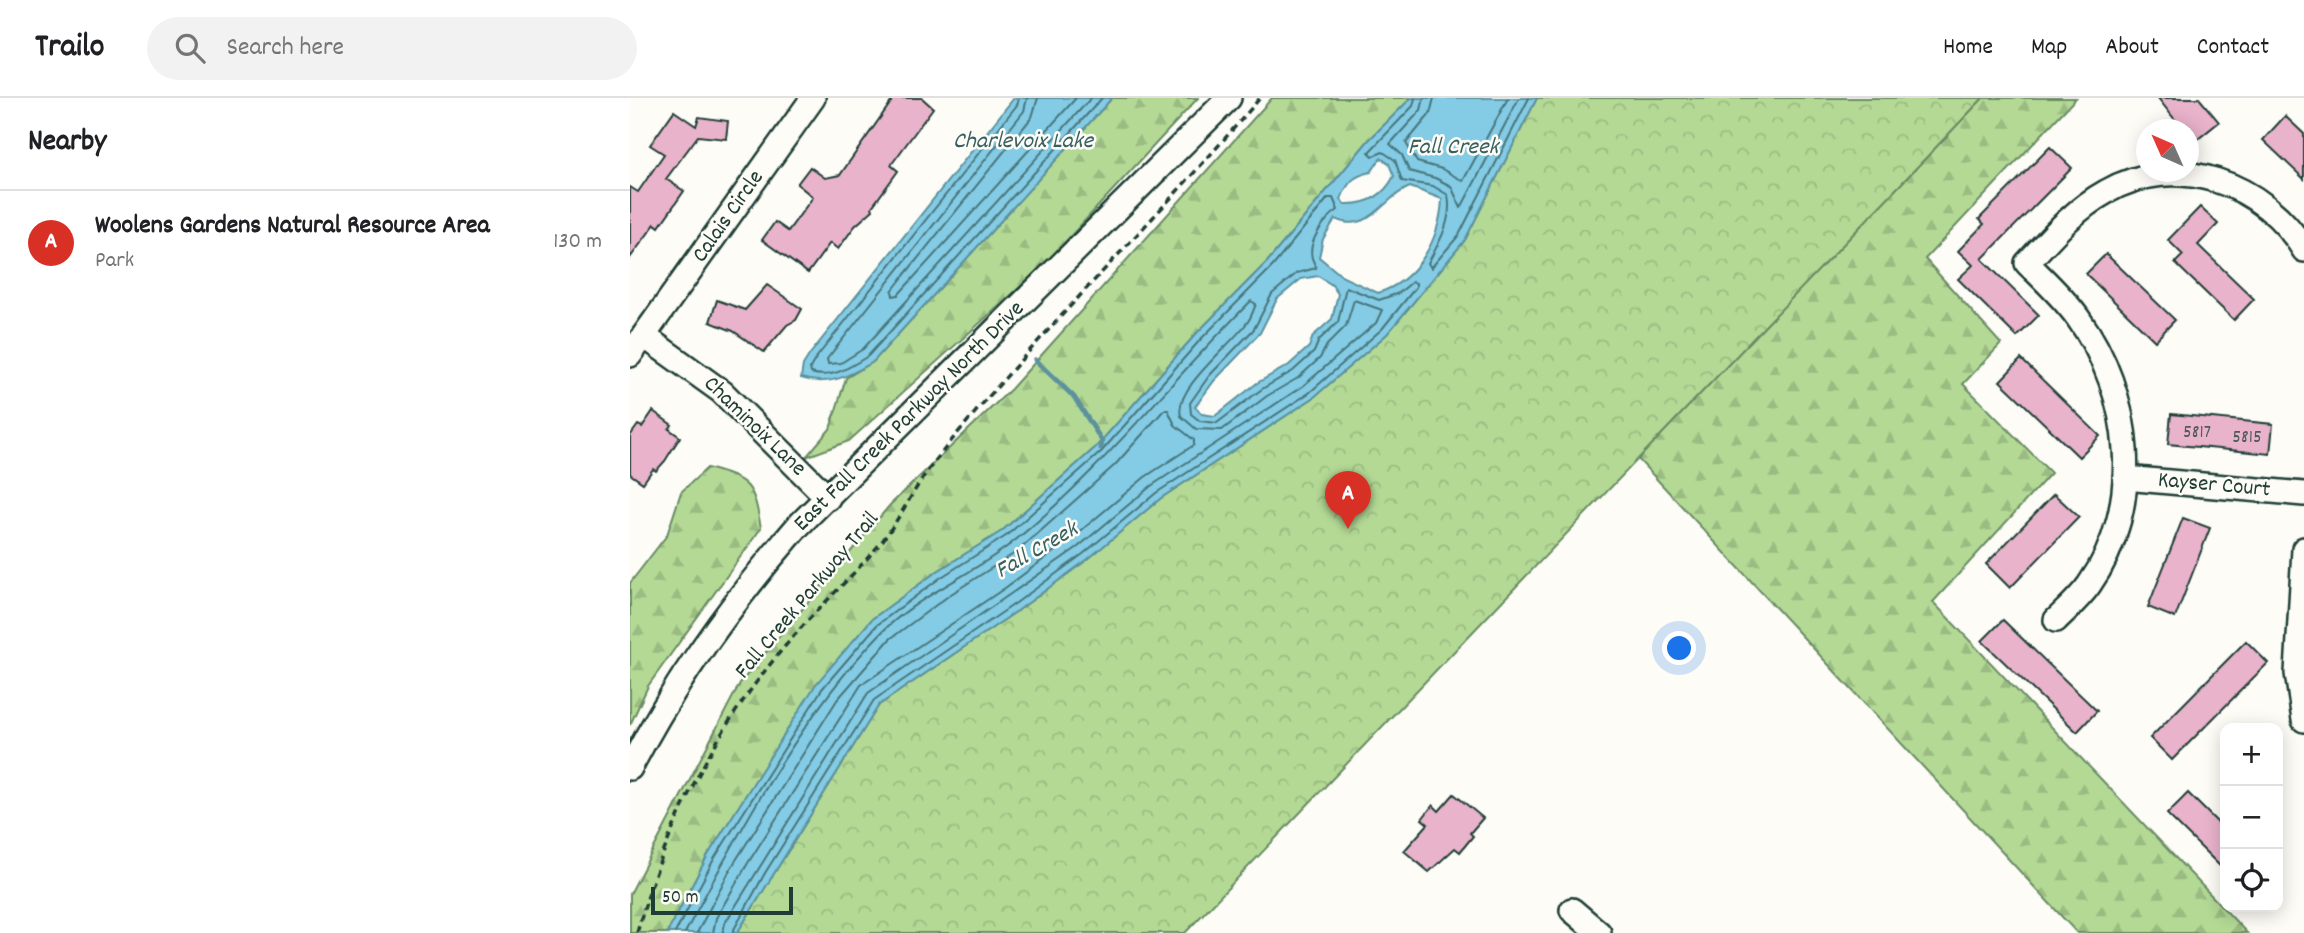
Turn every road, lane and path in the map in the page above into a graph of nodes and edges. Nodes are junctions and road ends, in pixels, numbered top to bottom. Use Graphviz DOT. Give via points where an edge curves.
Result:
graph roads {
  1 [pos="813,98"];
  2 [pos="1229,98"];
  3 [pos="1260,98"];
  4 [pos="2304,250"];
  5 [pos="644,336"];
  6 [pos="630,355"];
  7 [pos="2125,478"];
  8 [pos="2304,494"];
  9 [pos="828,498"];
  10 [pos="2304,549"];
  11 [pos="2056,620"];
  12 [pos="2304,720"];
  13 [pos="630,768"];
  14 [pos="1572,911"];
  15 [pos="637,933"];
  16 [pos="1599,933"];
  1 -- 5 [label="street, Calais Circle"];
  2 -- 9 [label="street, East Fall Creek Parkway North Drive"];
  3 -- 15 [label="path, Fall Creek Parkway Trail" via="1015,367 928,471 884,538 789,641 749,692 705,762 668,834"];
  4 -- 7 [label="street" via="2282,220 2247,193 2206,177 2172,174 2105,192 2070,218 2027,263 2074,313 2101,357 2121,416"];
  5 -- 6 [label="street, Calais Circle"];
  5 -- 9 [label="street, Chaminoix Lane" via="722,392"];
  7 -- 8 [label="street, Kayser Court"];
  7 -- 11 [label="street" via="2110,548 2088,587"];
  9 -- 13 [label="street, East Fall Creek Parkway North Drive" via="750,582 703,643"];
  10 -- 12 [label="street" via="2297,673"];
  14 -- 16 [label="street"];
}
